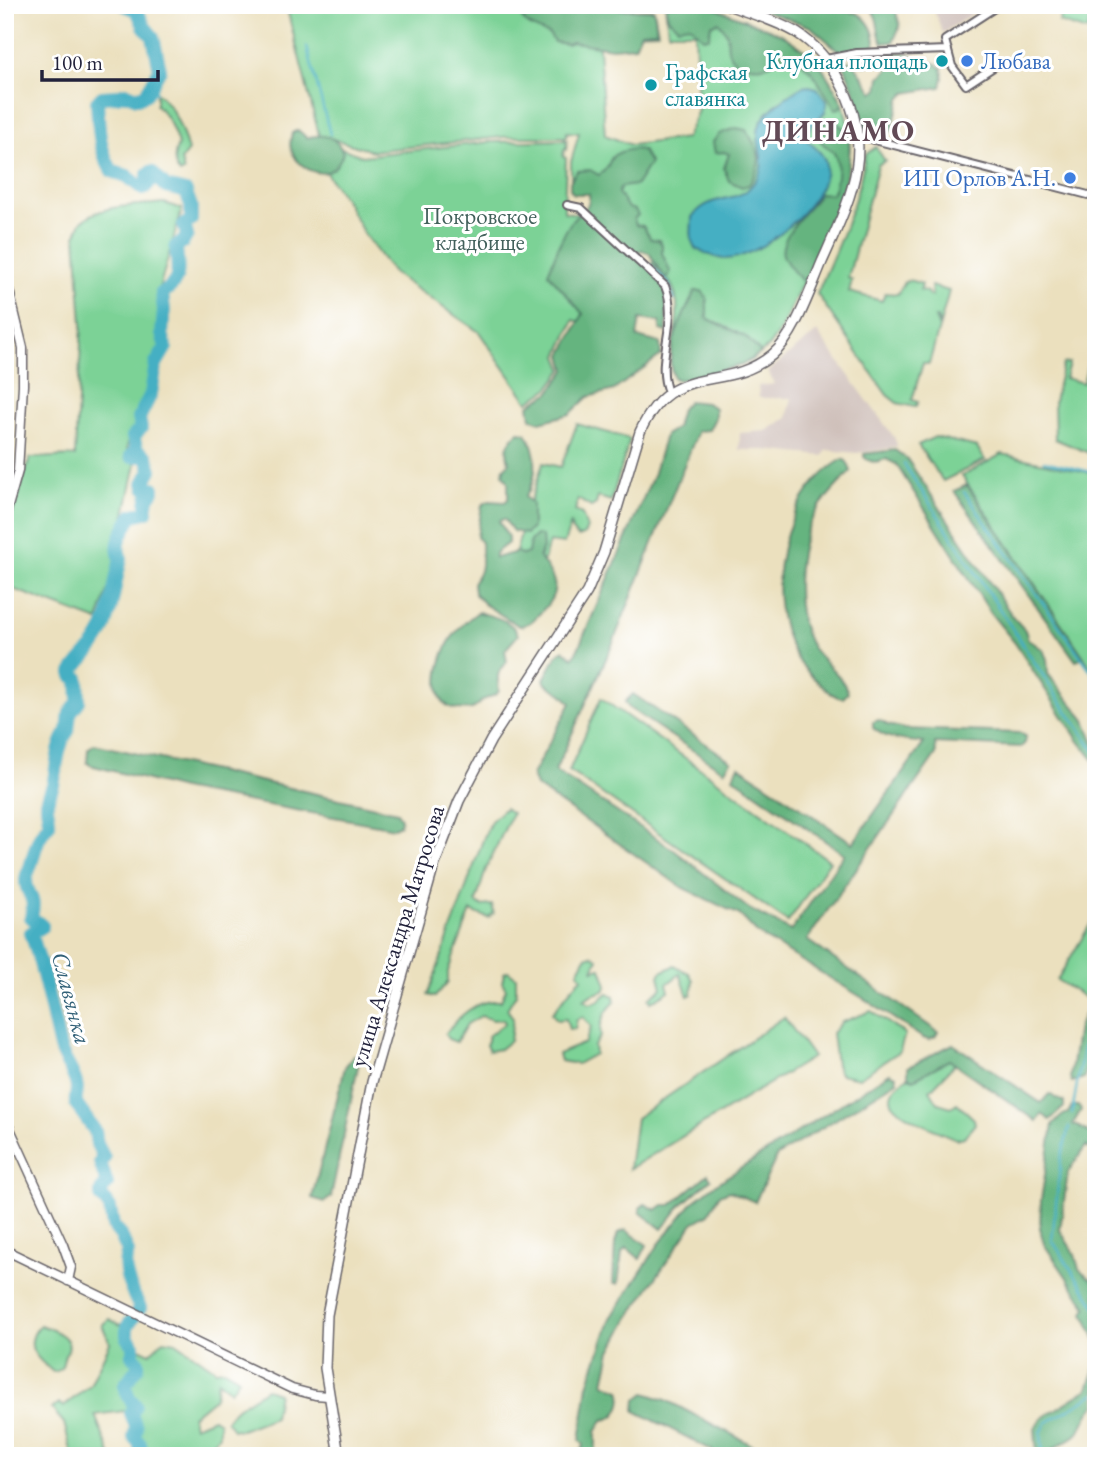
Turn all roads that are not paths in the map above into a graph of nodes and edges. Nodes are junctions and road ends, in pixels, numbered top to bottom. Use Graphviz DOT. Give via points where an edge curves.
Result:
graph roads {
  1 [pos="728,5"];
  2 [pos="999,5"];
  3 [pos="948,50"];
  4 [pos="827,59"];
  5 [pos="998,64"];
  6 [pos="859,136"];
  7 [pos="1096,197"];
  8 [pos="567,205"];
  9 [pos="5,274"];
  10 [pos="668,392"];
  11 [pos="5,517"];
  12 [pos="5,1118"];
  13 [pos="5,1250"];
  14 [pos="68,1281"];
  15 [pos="328,1396"];
  16 [pos="339,1456"];
  1 -- 4 [label="main road" via="780,24"];
  2 -- 3 [label="street" via="945,40"];
  3 -- 4 [label="street" via="857,53"];
  3 -- 5 [label="street" via="952,66 966,85"];
  4 -- 6 [label="main road" via="845,90"];
  6 -- 7 [label="street"];
  6 -- 10 [label="main road" via="858,168 845,211 804,303 775,353 751,369"];
  8 -- 10 [label="street" via="580,208 665,286 671,300 663,379"];
  9 -- 11 [label="street" via="23,348 18,471"];
  10 -- 15 [label="main road, улица Александра Матросова" via="640,432 604,552 587,592 491,740 433,869 372,1082 348,1198 327,1315"];
  12 -- 14 [label="street" via="63,1245 71,1267"];
  13 -- 14 [label="street"];
  14 -- 15 [label="street" via="292,1389"];
  15 -- 16 [label="main road, улица Александра Матросова"];
}
